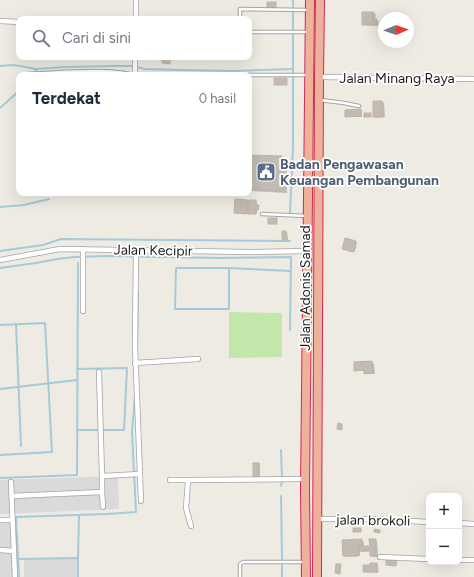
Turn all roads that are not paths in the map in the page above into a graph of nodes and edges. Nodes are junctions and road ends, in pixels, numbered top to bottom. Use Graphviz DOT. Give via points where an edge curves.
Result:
graph roads {
  1 [pos="136,0"];
  2 [pos="310,0"];
  3 [pos="320,0"];
  4 [pos="310,10"];
  5 [pos="320,10"];
  6 [pos="136,16"];
  7 [pos="240,16"];
  8 [pos="0,21"];
  9 [pos="16,22"];
  10 [pos="252,32"];
  11 [pos="309,32"];
  12 [pos="135,60"];
  13 [pos="82,72"];
  14 [pos="115,72"];
  15 [pos="134,72"];
  16 [pos="308,75"];
  17 [pos="252,76"];
  18 [pos="319,77"];
  19 [pos="474,79"];
  20 [pos="319,100"];
  21 [pos="359,106"];
  22 [pos="262,214"];
  23 [pos="307,216"];
  24 [pos="82,249"];
  25 [pos="307,251"];
  26 [pos="136,253"];
  27 [pos="0,260"];
  28 [pos="83,311"];
  29 [pos="198,359"];
  30 [pos="136,363"];
  31 [pos="100,372"];
  32 [pos="307,386"];
  33 [pos="317,386"];
  34 [pos="138,474"];
  35 [pos="102,476"];
  36 [pos="305,479"];
  37 [pos="170,480"];
  38 [pos="188,480"];
  39 [pos="11,482"];
  40 [pos="102,492"];
  41 [pos="12,496"];
  42 [pos="141,501"];
  43 [pos="103,507"];
  44 [pos="317,519"];
  45 [pos="0,520"];
  46 [pos="12,520"];
  47 [pos="426,522"];
  48 [pos="462,523"];
  49 [pos="474,524"];
  50 [pos="191,526"];
  51 [pos="0,550"];
  52 [pos="13,551"];
  53 [pos="380,557"];
  54 [pos="426,559"];
  55 [pos="462,560"];
  56 [pos="474,560"];
  57 [pos="306,562"];
  58 [pos="15,577"];
  59 [pos="240,577"];
  60 [pos="306,577"];
  61 [pos="317,577"];
  1 -- 6 [label="street"];
  2 -- 4 [label="highway"];
  3 -- 5 [label="highway, Jalan Adonis Samad"];
  4 -- 5 [label="highway"];
  4 -- 7 [label="lane" via="242,9"];
  4 -- 11 [label="highway"];
  5 -- 18 [label="highway, Jalan Adonis Samad"];
  8 -- 9 [label="street"];
  10 -- 11 [label="lane"];
  11 -- 16 [label="highway"];
  12 -- 15 [label="street"];
  13 -- 14 [label="lane"];
  16 -- 17 [label="lane"];
  16 -- 23 [label="highway"];
  18 -- 19 [label="street, Jalan Minang Raya"];
  18 -- 20 [label="highway, Jalan Adonis Samad"];
  20 -- 21 [label="lane"];
  20 -- 33 [label="highway, Jalan Adonis Samad"];
  22 -- 23 [label="lane"];
  23 -- 25 [label="highway"];
  24 -- 26 [label="street, Jalan Kecipir"];
  24 -- 27 [label="street, Jalan Kecipir" via="60,249"];
  24 -- 28 [label="street"];
  25 -- 26 [label="street, Jalan Kecipir"];
  25 -- 32 [label="highway"];
  26 -- 30 [label="street"];
  29 -- 30 [label="street"];
  30 -- 34 [label="street"];
  31 -- 35 [label="street"];
  32 -- 33 [label="highway"];
  32 -- 36 [label="highway"];
  33 -- 44 [label="highway, Jalan Adonis Samad"];
  34 -- 35 [label="street"];
  34 -- 42 [label="street"];
  35 -- 40 [label="street"];
  36 -- 38 [label="street"];
  36 -- 57 [label="highway"];
  37 -- 38 [label="street"];
  38 -- 50 [label="street" via="186,508"];
  39 -- 41 [label="street"];
  40 -- 41 [label="street"];
  40 -- 43 [label="street"];
  41 -- 46 [label="street"];
  44 -- 47 [label="street, jalan brokoli"];
  44 -- 61 [label="highway, Jalan Adonis Samad"];
  45 -- 46 [label="street"];
  46 -- 52 [label="street"];
  48 -- 49 [label="street"];
  51 -- 52 [label="street"];
  52 -- 58 [label="street"];
  53 -- 54 [label="street"];
  55 -- 56 [label="street"];
  57 -- 59 [label="lane" via="243,562 240,564"];
  57 -- 60 [label="highway"];
}
